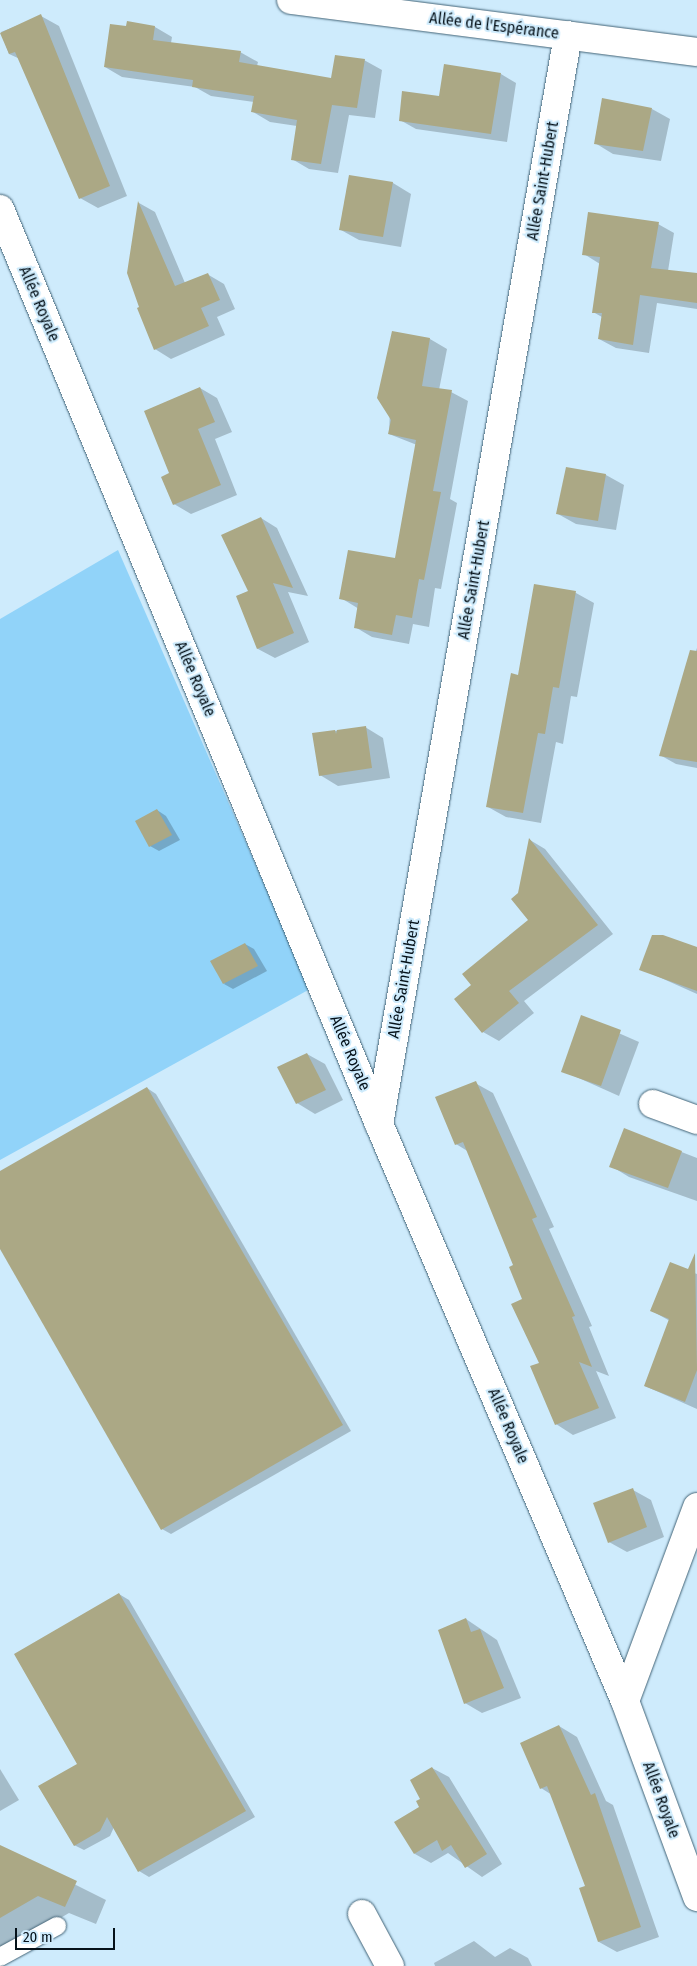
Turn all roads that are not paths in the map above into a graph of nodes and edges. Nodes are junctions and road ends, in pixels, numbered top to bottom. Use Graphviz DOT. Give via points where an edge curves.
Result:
graph roads {
  1 [pos="291,0"];
  2 [pos="568,36"];
  3 [pos="697,52"];
  4 [pos="0,209"];
  5 [pos="653,1104"];
  6 [pos="697,1120"];
  7 [pos="379,1124"];
  8 [pos="697,1507"];
  9 [pos="625,1701"];
  10 [pos="697,1897"];
  11 [pos="362,1914"];
  12 [pos="57,1926"];
  13 [pos="0,1957"];
  14 [pos="390,1966"];
  1 -- 2 [label="street, Allée de l'Espérance"];
  2 -- 3 [label="street, Allée de l'Espérance"];
  2 -- 7 [label="street, Allée Saint-Hubert"];
  4 -- 7 [label="street, Allée Royale"];
  5 -- 6 [label="street"];
  7 -- 9 [label="street, Allée Royale"];
  8 -- 9 [label="street"];
  9 -- 10 [label="street, Allée Royale"];
  11 -- 14 [label="street"];
  12 -- 13 [label="lane"];
}
